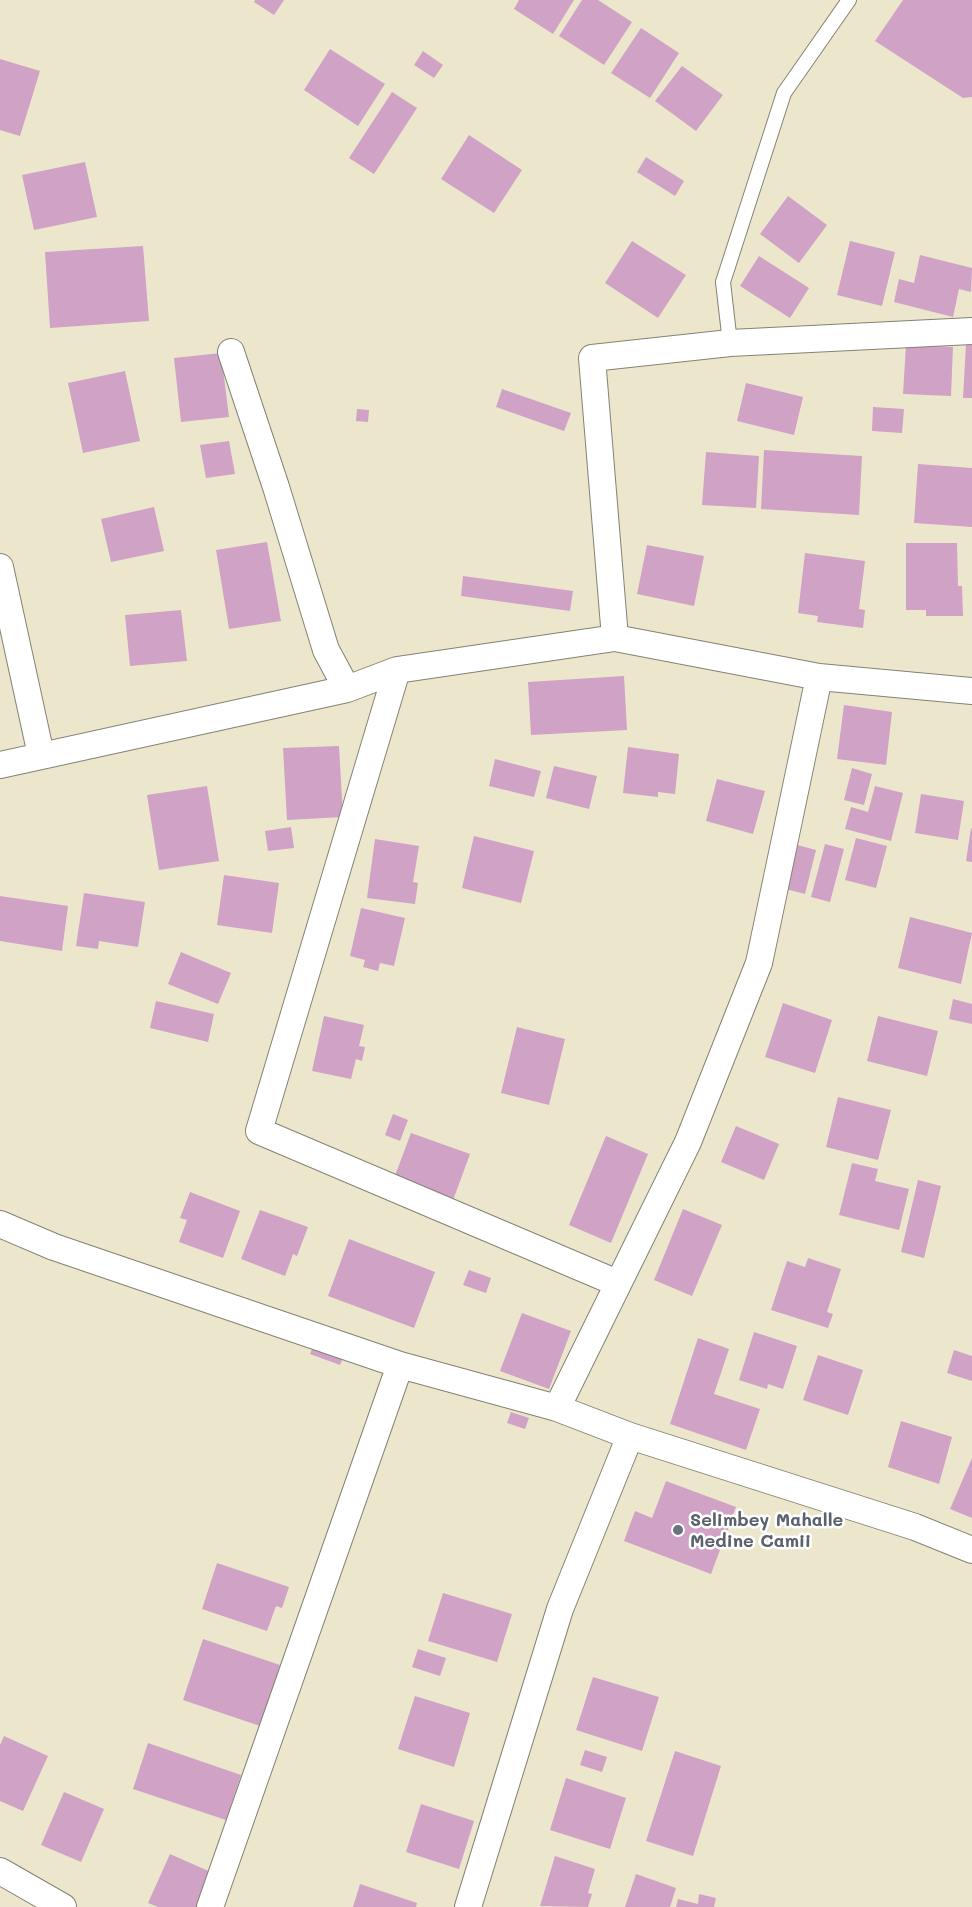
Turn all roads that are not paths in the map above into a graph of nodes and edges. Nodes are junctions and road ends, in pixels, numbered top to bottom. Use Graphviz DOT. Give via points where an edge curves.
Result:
graph roads {
  1 [pos="849,0"];
  2 [pos="972,331"];
  3 [pos="730,343"];
  4 [pos="231,352"];
  5 [pos="0,567"];
  6 [pos="615,638"];
  7 [pos="397,670"];
  8 [pos="819,677"];
  9 [pos="347,689"];
  10 [pos="972,691"];
  11 [pos="41,755"];
  12 [pos="0,765"];
  13 [pos="0,1224"];
  14 [pos="617,1283"];
  15 [pos="400,1365"];
  16 [pos="557,1408"];
  17 [pos="630,1436"];
  18 [pos="972,1550"];
  19 [pos="0,1871"];
  20 [pos="63,1907"];
  21 [pos="210,1907"];
  22 [pos="468,1907"];
  1 -- 3 [label="lane" via="784,93 723,282"];
  2 -- 3 [label="street"];
  3 -- 6 [label="street" via="591,358"];
  4 -- 9 [label="street" via="326,650"];
  5 -- 11 [label="street"];
  6 -- 7 [label="street"];
  6 -- 8 [label="street"];
  7 -- 9 [label="street"];
  7 -- 14 [label="street" via="259,1131"];
  8 -- 10 [label="street"];
  8 -- 14 [label="street" via="759,963 688,1142"];
  9 -- 11 [label="street"];
  11 -- 12 [label="street"];
  13 -- 15 [label="street"];
  14 -- 16 [label="street"];
  15 -- 16 [label="street"];
  15 -- 21 [label="street"];
  16 -- 17 [label="street"];
  17 -- 18 [label="street" via="915,1527"];
  17 -- 22 [label="street" via="560,1609"];
  19 -- 20 [label="street"];
}
